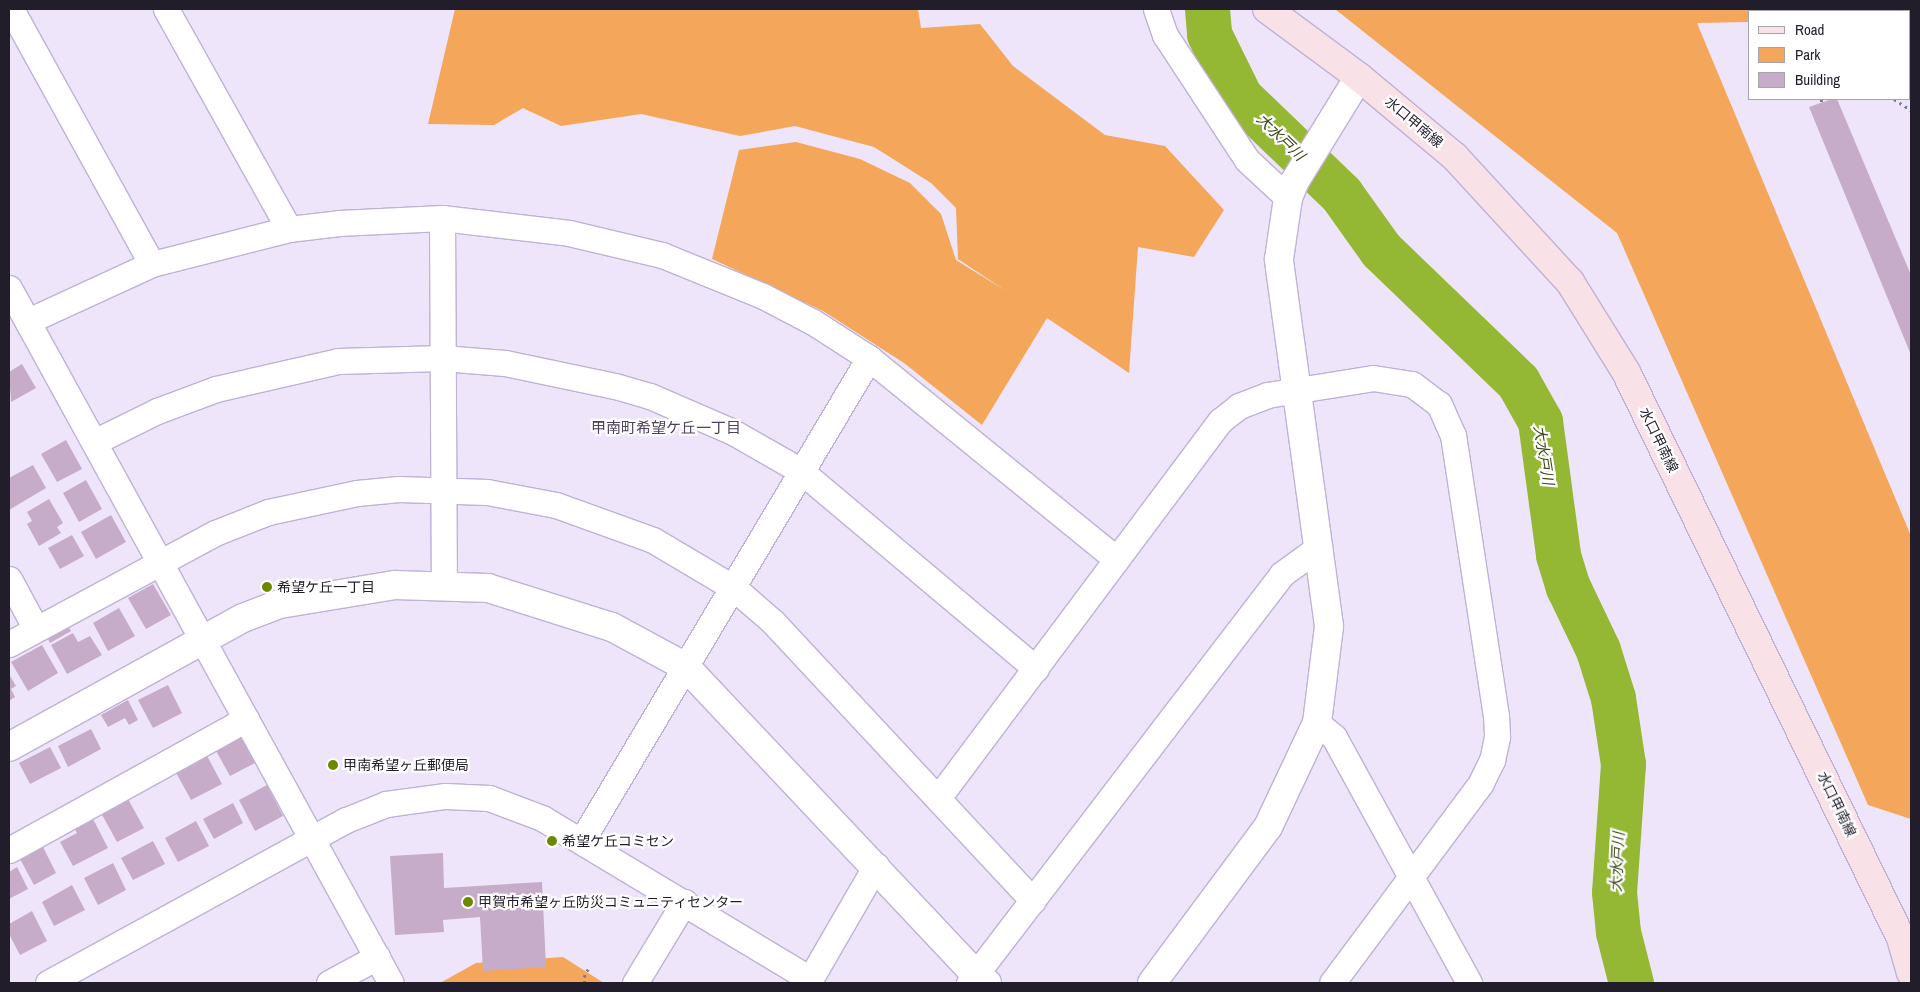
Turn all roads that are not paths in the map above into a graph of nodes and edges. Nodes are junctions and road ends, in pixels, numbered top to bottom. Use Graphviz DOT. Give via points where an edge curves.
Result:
graph roads {
  1 [pos="11,9"];
  2 [pos="166,9"];
  3 [pos="1156,9"];
  4 [pos="1268,9"];
  5 [pos="1359,77"];
  6 [pos="1292,190"];
  7 [pos="442,218"];
  8 [pos="288,230"];
  9 [pos="152,264"];
  10 [pos="9,288"];
  11 [pos="28,321"];
  12 [pos="442,358"];
  13 [pos="869,358"];
  14 [pos="1298,390"];
  15 [pos="94,442"];
  16 [pos="801,471"];
  17 [pos="444,489"];
  18 [pos="1319,546"];
  19 [pos="1116,559"];
  20 [pos="161,561"];
  21 [pos="9,579"];
  22 [pos="444,585"];
  23 [pos="734,588"];
  24 [pos="36,629"];
  25 [pos="204,639"];
  26 [pos="9,644"];
  27 [pos="686,667"];
  28 [pos="1036,669"];
  29 [pos="246,719"];
  30 [pos="1317,723"];
  31 [pos="9,747"];
  32 [pos="938,798"];
  33 [pos="312,837"];
  34 [pos="582,840"];
  35 [pos="9,850"];
  36 [pos="876,865"];
  37 [pos="1410,877"];
  38 [pos="1033,901"];
  39 [pos="684,902"];
  40 [pos="376,957"];
  41 [pos="1911,973"];
  42 [pos="977,980"];
  43 [pos="809,981"];
  44 [pos="48,983"];
  45 [pos="329,983"];
  46 [pos="392,983"];
  47 [pos="635,983"];
  48 [pos="1152,983"];
  49 [pos="1332,983"];
  50 [pos="1469,983"];
  1 -- 9 [label="street"];
  2 -- 8 [label="street"];
  3 -- 6 [label="street" via="1165,35 1247,160 1263,179"];
  4 -- 5 [label="main road, 水口甲南線"];
  5 -- 6 [label="street"];
  5 -- 41 [label="main road, 水口甲南線" via="1455,157 1570,282 1626,372 1901,938"];
  6 -- 14 [label="street" via="1279,259"];
  7 -- 8 [label="street" via="348,222"];
  7 -- 12 [label="street"];
  7 -- 13 [label="street" via="569,233 662,255 763,296"];
  8 -- 9 [label="street"];
  9 -- 11 [label="street"];
  10 -- 11 [label="street"];
  11 -- 15 [label="street"];
  12 -- 15 [label="street" via="338,361 249,379 157,410"];
  12 -- 16 [label="street" via="505,363 650,396 731,432"];
  12 -- 17 [label="street"];
  13 -- 16 [label="street"];
  13 -- 19 [label="street"];
  14 -- 18 [label="street"];
  14 -- 19 [label="street" via="1258,397 1220,420"];
  14 -- 37 [label="street" via="1373,378 1412,384 1438,404 1453,436 1497,737 1492,760 1481,783"];
  15 -- 20 [label="street"];
  16 -- 23 [label="street"];
  16 -- 28 [label="street"];
  17 -- 20 [label="street" via="357,493 268,512 215,533"];
  17 -- 22 [label="street"];
  17 -- 23 [label="street" via="524,498 609,522 653,540"];
  18 -- 30 [label="street" via="1329,626"];
  18 -- 38 [label="street" via="1282,574"];
  19 -- 28 [label="street"];
  20 -- 24 [label="street"];
  20 -- 25 [label="street"];
  21 -- 24 [label="street"];
  22 -- 25 [label="street" via="355,590 280,604 243,618"];
  22 -- 27 [label="street" via="488,588 581,615 612,626"];
  23 -- 27 [label="street"];
  23 -- 32 [label="street" via="772,622"];
  24 -- 26 [label="street"];
  25 -- 29 [label="street"];
  25 -- 31 [label="street"];
  27 -- 34 [label="street"];
  27 -- 36 [label="street"];
  28 -- 32 [label="street"];
  29 -- 33 [label="street"];
  29 -- 35 [label="street"];
  30 -- 37 [label="street" via="1334,736"];
  30 -- 48 [label="street" via="1268,827"];
  32 -- 38 [label="street"];
  33 -- 34 [label="street" via="386,804 426,796 469,796 524,810"];
  33 -- 40 [label="street"];
  33 -- 44 [label="street"];
  34 -- 39 [label="street"];
  36 -- 42 [label="street"];
  36 -- 43 [label="street"];
  37 -- 49 [label="street"];
  37 -- 50 [label="street"];
  38 -- 42 [label="street"];
  39 -- 43 [label="street"];
  39 -- 47 [label="street"];
  40 -- 45 [label="street"];
  40 -- 46 [label="street"];
}
